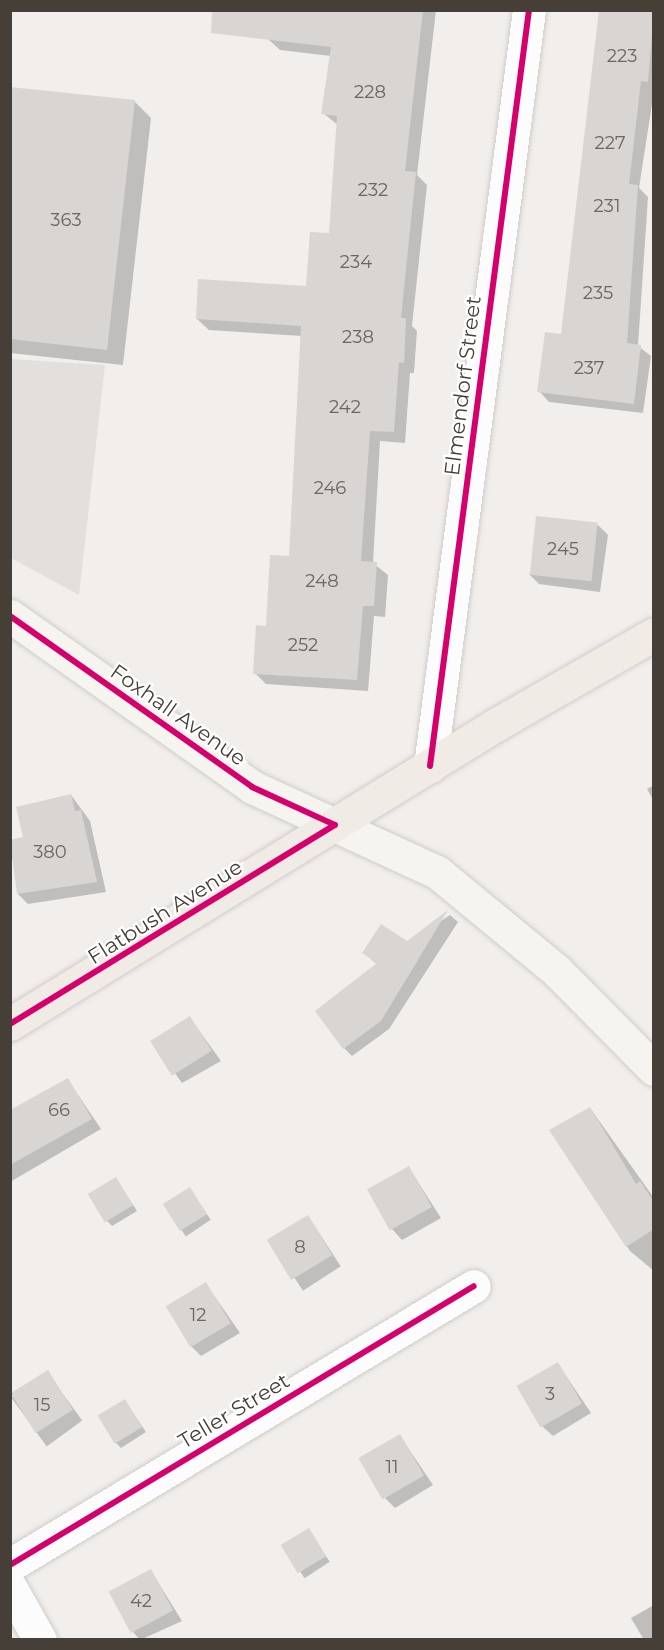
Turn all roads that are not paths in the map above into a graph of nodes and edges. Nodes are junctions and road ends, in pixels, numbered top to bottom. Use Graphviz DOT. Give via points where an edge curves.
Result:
graph roads {
  1 [pos="529,10"];
  2 [pos="10,616"];
  3 [pos="654,634"];
  4 [pos="430,766"];
  5 [pos="335,825"];
  6 [pos="10,1024"];
  7 [pos="654,1069"];
  8 [pos="474,1286"];
  9 [pos="10,1565"];
  10 [pos="10,1587"];
  11 [pos="40,1640"];
  1 -- 4 [label="street, Elmendorf Street"];
  2 -- 5 [label="street, Foxhall Avenue" via="252,788"];
  3 -- 4 [label="main road, Flatbush Avenue"];
  4 -- 5 [label="main road, Flatbush Avenue"];
  5 -- 6 [label="main road, Flatbush Avenue"];
  5 -- 7 [label="street, Foxhall Avenue" via="437,872 557,971"];
  8 -- 9 [label="street, Teller Street"];
  10 -- 11 [label="street"];
}
